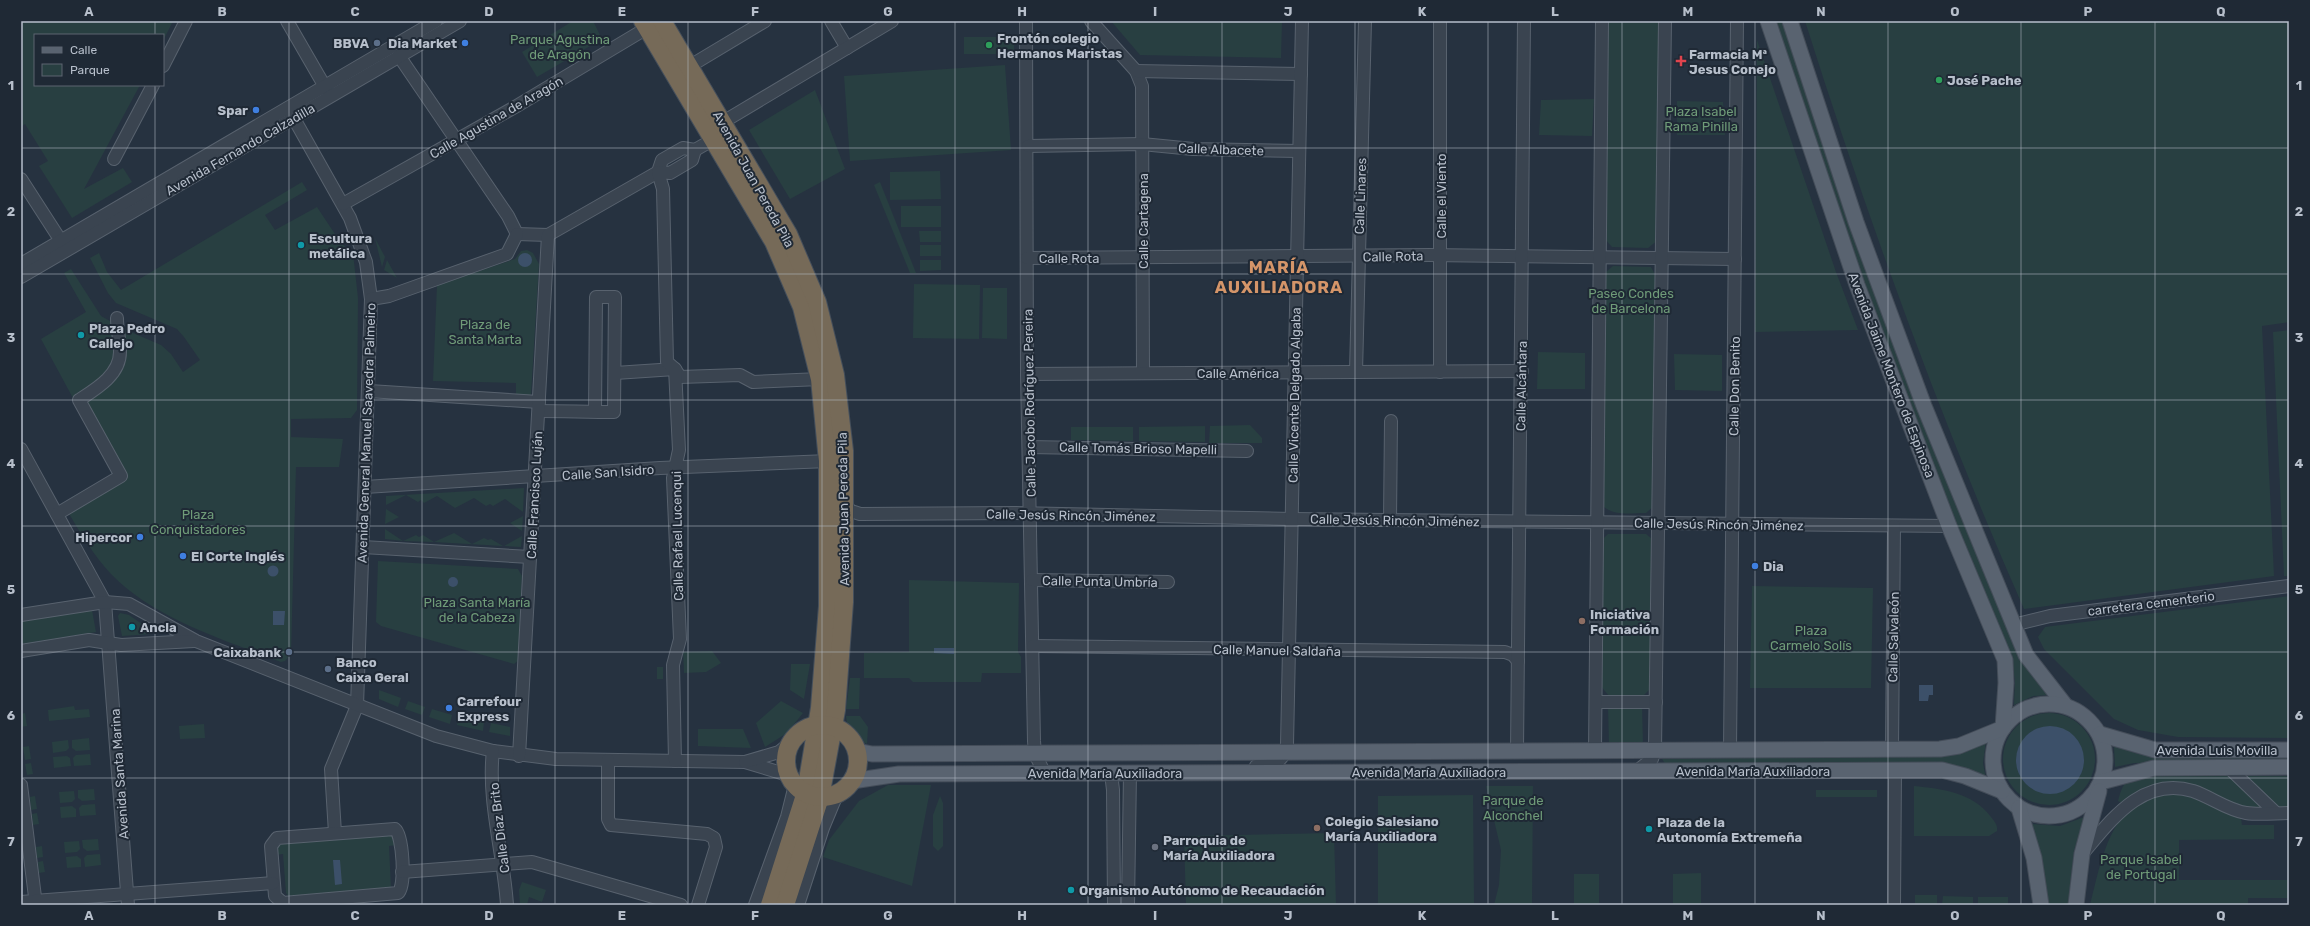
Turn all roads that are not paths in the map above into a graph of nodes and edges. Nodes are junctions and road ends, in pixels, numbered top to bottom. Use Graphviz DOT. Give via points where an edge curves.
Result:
graph roads {
  1 [pos="186,21"];
  2 [pos="287,21"];
  3 [pos="436,21"];
  4 [pos="460,21"];
  5 [pos="831,21"];
  6 [pos="892,21"];
  7 [pos="1037,21"];
  8 [pos="1091,21"];
  9 [pos="1302,21"];
  10 [pos="1365,21"];
  11 [pos="1440,21"];
  12 [pos="1524,21"];
  13 [pos="1602,21"];
  14 [pos="1665,21"];
  15 [pos="1737,21"];
  16 [pos="1768,21"];
  17 [pos="1790,21"];
  18 [pos="761,22"];
  19 [pos="651,23"];
  20 [pos="1026,26"];
  21 [pos="847,48"];
  22 [pos="399,56"];
  23 [pos="164,64"];
  24 [pos="690,66"];
  25 [pos="1136,71"];
  26 [pos="1301,74"];
  27 [pos="152,86"];
  28 [pos="328,92"];
  29 [pos="291,113"];
  30 [pos="723,122"];
  31 [pos="714,139"];
  32 [pos="457,140"];
  33 [pos="1142,144"];
  34 [pos="1028,146"];
  35 [pos="1299,151"];
  36 [pos="114,159"];
  37 [pos="658,172"];
  38 [pos="21,179"];
  39 [pos="343,204"];
  40 [pos="517,234"];
  41 [pos="548,235"];
  42 [pos="61,241"];
  43 [pos="1297,256"];
  44 [pos="1358,256"];
  45 [pos="1441,256"];
  46 [pos="1523,256"];
  47 [pos="1143,257"];
  48 [pos="1600,257"];
  49 [pos="1027,258"];
  50 [pos="1662,258"];
  51 [pos="1735,259"];
  52 [pos="21,264"];
  53 [pos="21,278"];
  54 [pos="372,299"];
  55 [pos="117,318"];
  56 [pos="675,369"];
  57 [pos="1522,371"];
  58 [pos="614,372"];
  59 [pos="1294,372"];
  60 [pos="1356,372"];
  61 [pos="1440,372"];
  62 [pos="1143,373"];
  63 [pos="1027,374"];
  64 [pos="820,379"];
  65 [pos="370,391"];
  66 [pos="539,407"];
  67 [pos="595,412"];
  68 [pos="1391,421"];
  69 [pos="1029,447"];
  70 [pos="21,449"];
  71 [pos="1247,451"];
  72 [pos="828,461"];
  73 [pos="675,468"];
  74 [pos="536,476"];
  75 [pos="365,487"];
  76 [pos="844,504"];
  77 [pos="57,514"];
  78 [pos="1030,514"];
  79 [pos="1292,519"];
  80 [pos="1390,520"];
  81 [pos="1520,521"];
  82 [pos="1598,522"];
  83 [pos="1658,523"];
  84 [pos="1732,524"];
  85 [pos="1894,526"];
  86 [pos="1949,526"];
  87 [pos="362,547"];
  88 [pos="530,557"];
  89 [pos="1032,580"];
  90 [pos="1168,582"];
  91 [pos="2289,586"];
  92 [pos="105,602"];
  93 [pos="21,615"];
  94 [pos="2013,625"];
  95 [pos="196,641"];
  96 [pos="110,643"];
  97 [pos="1033,646"];
  98 [pos="21,651"];
  99 [pos="1289,651"];
  100 [pos="1518,661"];
  101 [pos="1596,702"];
  102 [pos="1656,702"];
  103 [pos="2065,705"];
  104 [pos="357,706"];
  105 [pos="825,726"];
  106 [pos="2003,728"];
  107 [pos="2100,734"];
  108 [pos="794,740"];
  109 [pos="1286,748"];
  110 [pos="1892,749"];
  111 [pos="1655,750"];
  112 [pos="1730,750"];
  113 [pos="2289,750"];
  114 [pos="493,751"];
  115 [pos="857,751"];
  116 [pos="1517,751"];
  117 [pos="1595,751"];
  118 [pos="1035,754"];
  119 [pos="519,756"];
  120 [pos="608,760"];
  121 [pos="675,761"];
  122 [pos="745,762"];
  123 [pos="2228,767"];
  124 [pos="2289,767"];
  125 [pos="1895,770"];
  126 [pos="1637,771"];
  127 [pos="1523,772"];
  128 [pos="1111,773"];
  129 [pos="1130,773"];
  130 [pos="1187,773"];
  131 [pos="1045,774"];
  132 [pos="2100,784"];
  133 [pos="21,785"];
  134 [pos="802,787"];
  135 [pos="845,787"];
  136 [pos="2002,791"];
  137 [pos="2019,808"];
  138 [pos="2276,812"];
  139 [pos="2289,813"];
  140 [pos="335,833"];
  141 [pos="2082,854"];
  142 [pos="502,864"];
  143 [pos="402,872"];
  144 [pos="273,883"];
  145 [pos="128,900"];
  146 [pos="21,902"];
  147 [pos="345,902"];
  148 [pos="36,903"];
  149 [pos="507,905"];
  150 [pos="681,905"];
  151 [pos="698,905"];
  152 [pos="755,905"];
  153 [pos="770,905"];
  154 [pos="784,905"];
  155 [pos="798,905"];
  156 [pos="1114,905"];
  157 [pos="1128,905"];
  158 [pos="1894,905"];
  159 [pos="2040,905"];
  160 [pos="2076,905"];
  1 -- 23 [label="street"];
  2 -- 28 [label="street"];
  3 -- 28 [label="street, Avenida Fernando Calzadilla"];
  4 -- 22 [label="street, Avenida Fernando Calzadilla"];
  5 -- 21 [label="street"];
  6 -- 21 [label="street"];
  7 -- 20 [label="street, Calle Jacobo Rodríguez Pereira"];
  8 -- 25 [label="street"];
  9 -- 26 [label="street, Calle Vicente Delgado Algaba"];
  10 -- 44 [label="street, Calle Linares"];
  11 -- 45 [label="street, Calle el Viento"];
  12 -- 46 [label="street, Calle Alcántara"];
  13 -- 48 [label="street"];
  14 -- 50 [label="street"];
  15 -- 51 [label="street, Calle Don Benito"];
  16 -- 86 [label="main road, Avenida Jaime Montero de Espinosa" via="1857,285"];
  17 -- 94 [label="main road, Avenida Jaime Montero de Espinosa" via="1856,222 1924,406"];
  18 -- 24 [label="street"];
  19 -- 24 [label="highway, Avenida Juan Pereda Pila"];
  19 -- 31 [label="highway, Avenida Juan Pereda Pila"];
  19 -- 32 [label="street, Calle Agustina de Aragón"];
  20 -- 34 [label="street, Calle Jacobo Rodríguez Pereira"];
  21 -- 30 [label="street"];
  22 -- 28 [label="street, Avenida Fernando Calzadilla"];
  22 -- 32 [label="street"];
  24 -- 30 [label="highway, Avenida Juan Pereda Pila"];
  25 -- 26 [label="street"];
  25 -- 33 [label="street, Calle Cartagena" via="1142,86"];
  26 -- 35 [label="street, Calle Vicente Delgado Algaba"];
  27 -- 36 [label="street"];
  28 -- 29 [label="street, Avenida Fernando Calzadilla"];
  29 -- 39 [label="street, Avenida General Manuel Saavedra Palmeiro"];
  29 -- 42 [label="street, Avenida Fernando Calzadilla"];
  29 -- 53 [label="street, Avenida Fernando Calzadilla"];
  30 -- 76 [label="highway, Avenida Juan Pereda Pila" via="788,234 817,302 835,375 844,451"];
  31 -- 37 [label="street" via="695,150 683,148 662,160"];
  31 -- 64 [label="highway, Avenida Juan Pereda Pila" via="774,242 802,307"];
  32 -- 39 [label="street, Calle Agustina de Aragón"];
  32 -- 40 [label="street" via="508,216"];
  33 -- 34 [label="street, Calle Albacete"];
  33 -- 35 [label="street, Calle Albacete" via="1193,149"];
  33 -- 47 [label="street, Calle Cartagena"];
  34 -- 49 [label="street, Calle Jacobo Rodríguez Pereira"];
  35 -- 43 [label="street, Calle Vicente Delgado Algaba"];
  37 -- 41 [label="street"];
  37 -- 56 [label="street, Calle Rafael Lucenqui" via="663,196 667,362"];
  38 -- 42 [label="street"];
  39 -- 54 [label="street, Avenida General Manuel Saavedra Palmeiro" via="366,262"];
  40 -- 41 [label="street"];
  40 -- 54 [label="street" via="507,254 389,296"];
  41 -- 66 [label="street, Calle Francisco Luján"];
  42 -- 52 [label="street, Avenida Fernando Calzadilla"];
  43 -- 44 [label="street, Calle Rota"];
  43 -- 47 [label="street, Calle Rota"];
  43 -- 59 [label="street, Calle Vicente Delgado Algaba"];
  44 -- 45 [label="street, Calle Rota"];
  44 -- 60 [label="street, Calle Linares"];
  45 -- 46 [label="street, Calle Rota"];
  45 -- 61 [label="street, Calle el Viento"];
  46 -- 48 [label="street, Calle Rota"];
  46 -- 57 [label="street, Calle Alcántara"];
  47 -- 49 [label="street, Calle Rota"];
  47 -- 62 [label="street, Calle Cartagena"];
  48 -- 50 [label="street, Calle Rota"];
  48 -- 82 [label="street"];
  49 -- 63 [label="street, Calle Jacobo Rodríguez Pereira"];
  50 -- 51 [label="street, Calle Rota"];
  50 -- 83 [label="street"];
  51 -- 84 [label="street, Calle Don Benito"];
  54 -- 65 [label="street, Avenida General Manuel Saavedra Palmeiro"];
  55 -- 77 [label="street" via="120,353 116,367 100,387 79,400 121,476"];
  56 -- 58 [label="street"];
  56 -- 64 [label="street" via="680,377 740,375 753,382"];
  56 -- 73 [label="street, Calle Rafael Lucenqui" via="680,450"];
  57 -- 61 [label="street, Calle América"];
  57 -- 81 [label="street, Calle Alcántara"];
  58 -- 67 [label="street" via="614,412"];
  58 -- 67 [label="street" via="615,297 596,297"];
  59 -- 60 [label="street, Calle América"];
  59 -- 62 [label="street, Calle América"];
  59 -- 79 [label="street, Calle Vicente Delgado Algaba"];
  60 -- 61 [label="street, Calle América"];
  62 -- 63 [label="street, Calle América"];
  63 -- 69 [label="street, Calle Jacobo Rodríguez Pereira"];
  64 -- 72 [label="highway, Avenida Juan Pereda Pila"];
  65 -- 66 [label="street"];
  65 -- 75 [label="street, Avenida General Manuel Saavedra Palmeiro"];
  66 -- 67 [label="street"];
  66 -- 74 [label="street, Calle Francisco Luján"];
  68 -- 80 [label="street"];
  69 -- 71 [label="street, Calle Tomás Brioso Mapelli"];
  69 -- 78 [label="street, Calle Jacobo Rodríguez Pereira"];
  70 -- 77 [label="street"];
  72 -- 73 [label="street, Calle San Isidro"];
  72 -- 105 [label="highway, Avenida Juan Pereda Pila"];
  73 -- 74 [label="street, Calle San Isidro"];
  73 -- 121 [label="street, Calle Rafael Lucenqui" via="680,640 673,665"];
  74 -- 75 [label="street, Calle San Isidro"];
  74 -- 88 [label="street, Calle Francisco Luján"];
  75 -- 87 [label="street, Avenida General Manuel Saavedra Palmeiro"];
  76 -- 78 [label="street, Calle Jesús Rincón Jiménez" via="851,511 860,514"];
  76 -- 105 [label="highway, Avenida Juan Pereda Pila" via="844,602"];
  77 -- 92 [label="street"];
  78 -- 79 [label="street, Calle Jesús Rincón Jiménez"];
  78 -- 89 [label="street, Calle Jacobo Rodríguez Pereira"];
  79 -- 80 [label="street, Calle Jesús Rincón Jiménez"];
  79 -- 99 [label="street, Calle Vicente Delgado Algaba"];
  80 -- 81 [label="street, Calle Jesús Rincón Jiménez"];
  81 -- 82 [label="street, Calle Jesús Rincón Jiménez"];
  81 -- 100 [label="street, Calle Alcántara"];
  82 -- 83 [label="street, Calle Jesús Rincón Jiménez"];
  82 -- 101 [label="street"];
  83 -- 84 [label="street, Calle Jesús Rincón Jiménez"];
  83 -- 102 [label="street"];
  84 -- 85 [label="street, Calle Jesús Rincón Jiménez"];
  84 -- 112 [label="street, Calle Don Benito"];
  85 -- 86 [label="street, Calle Jesús Rincón Jiménez"];
  85 -- 110 [label="street, Calle Salvaleón"];
  86 -- 106 [label="main road, Avenida Jaime Montero de Espinosa" via="2005,660"];
  87 -- 88 [label="street"];
  87 -- 104 [label="street, Avenida General Manuel Saavedra Palmeiro"];
  88 -- 119 [label="street, Calle Francisco Luján"];
  89 -- 90 [label="street, Calle Punta Umbría"];
  89 -- 97 [label="street, Calle Jacobo Rodríguez Pereira"];
  91 -- 94 [label="street, carretera cementerio" via="2050,616"];
  92 -- 93 [label="street"];
  92 -- 95 [label="street" via="129,604"];
  92 -- 96 [label="street"];
  94 -- 103 [label="main road, Avenida Jaime Montero de Espinosa" via="2026,655"];
  95 -- 96 [label="street" via="121,645"];
  95 -- 104 [label="street"];
  96 -- 98 [label="street" via="89,640"];
  96 -- 145 [label="street, Avenida Santa Marina"];
  97 -- 99 [label="street, Calle Manuel Saldaña"];
  97 -- 118 [label="street, Calle Jacobo Rodríguez Pereira"];
  99 -- 100 [label="street, Calle Manuel Saldaña" via="1506,652"];
  99 -- 109 [label="street, Calle Vicente Delgado Algaba"];
  100 -- 116 [label="street, Calle Alcántara"];
  101 -- 102 [label="street"];
  101 -- 117 [label="street"];
  102 -- 111 [label="street"];
  103 -- 106 [label="main road" via="2047,703 2028,707 2012,717"];
  103 -- 107 [label="main road" via="2081,713"];
  104 -- 114 [label="street" via="436,736"];
  104 -- 140 [label="street" via="330,769"];
  105 -- 108 [label="highway" via="804,730"];
  105 -- 115 [label="highway" via="844,733"];
  105 -- 134 [label="highway"];
  106 -- 110 [label="main road, Avenida María Auxiliadora" via="1959,746 1940,749"];
  106 -- 136 [label="main road" via="1996,741 1993,760 1996,778"];
  107 -- 113 [label="main road, Avenida Luis Movilla" via="2155,750"];
  107 -- 132 [label="main road" via="2106,760"];
  108 -- 122 [label="street" via="779,752"];
  108 -- 134 [label="highway" via="786,758"];
  109 -- 116 [label="main road, Avenida María Auxiliadora"];
  109 -- 118 [label="main road, Avenida María Auxiliadora"];
  109 -- 130 [label="street" via="1279,761 1270,766 1195,766"];
  110 -- 112 [label="main road, Avenida María Auxiliadora"];
  111 -- 112 [label="main road, Avenida María Auxiliadora"];
  111 -- 117 [label="main road, Avenida María Auxiliadora"];
  111 -- 126 [label="street" via="1652,759"];
  114 -- 119 [label="street"];
  114 -- 142 [label="street, Calle Díaz Brito" via="496,815"];
  115 -- 118 [label="main road, Avenida María Auxiliadora" via="872,754"];
  115 -- 135 [label="highway" via="858,767"];
  116 -- 117 [label="main road, Avenida María Auxiliadora"];
  116 -- 127 [label="main road"];
  118 -- 131 [label="street, Calle Jacobo Rodríguez Pereira"];
  119 -- 120 [label="street"];
  120 -- 121 [label="street"];
  120 -- 151 [label="street" via="610,824 707,834 714,838 716,847"];
  121 -- 122 [label="street"];
  122 -- 134 [label="street"];
  123 -- 124 [label="main road, Avenida Luis Movilla"];
  123 -- 132 [label="main road, Avenida Luis Movilla" via="2154,768"];
  123 -- 138 [label="street"];
  125 -- 126 [label="main road, Avenida María Auxiliadora"];
  125 -- 136 [label="main road, Avenida María Auxiliadora" via="1942,770"];
  125 -- 158 [label="street"];
  126 -- 127 [label="main road, Avenida María Auxiliadora"];
  127 -- 130 [label="main road, Avenida María Auxiliadora"];
  128 -- 129 [label="main road, Avenida María Auxiliadora"];
  128 -- 131 [label="main road, Avenida María Auxiliadora"];
  128 -- 156 [label="street"];
  129 -- 130 [label="main road, Avenida María Auxiliadora"];
  129 -- 157 [label="street"];
  131 -- 135 [label="main road, Avenida María Auxiliadora" via="899,774"];
  132 -- 137 [label="main road" via="2085,804 2065,814 2037,815"];
  132 -- 141 [label="main road"];
  133 -- 148 [label="street"];
  134 -- 135 [label="highway" via="831,796"];
  134 -- 152 [label="street" via="787,817"];
  134 -- 153 [label="highway"];
  134 -- 154 [label="highway"];
  135 -- 155 [label="street" via="823,828"];
  136 -- 137 [label="main road"];
  137 -- 159 [label="main road" via="2034,858"];
  138 -- 139 [label="street"];
  138 -- 141 [label="street" via="2246,813 2207,796 2180,788 2156,790 2137,797 2123,808"];
  140 -- 143 [label="street" via="397,830 400,835"];
  140 -- 144 [label="street" via="273,840"];
  141 -- 160 [label="main road"];
  142 -- 143 [label="street"];
  142 -- 149 [label="street, Calle Díaz Brito"];
  142 -- 150 [label="street" via="520,862 546,865"];
  143 -- 147 [label="street" via="403,887 398,893"];
  144 -- 145 [label="street"];
  144 -- 147 [label="street" via="275,896 283,903"];
  145 -- 148 [label="street"];
  146 -- 148 [label="street"];
}
